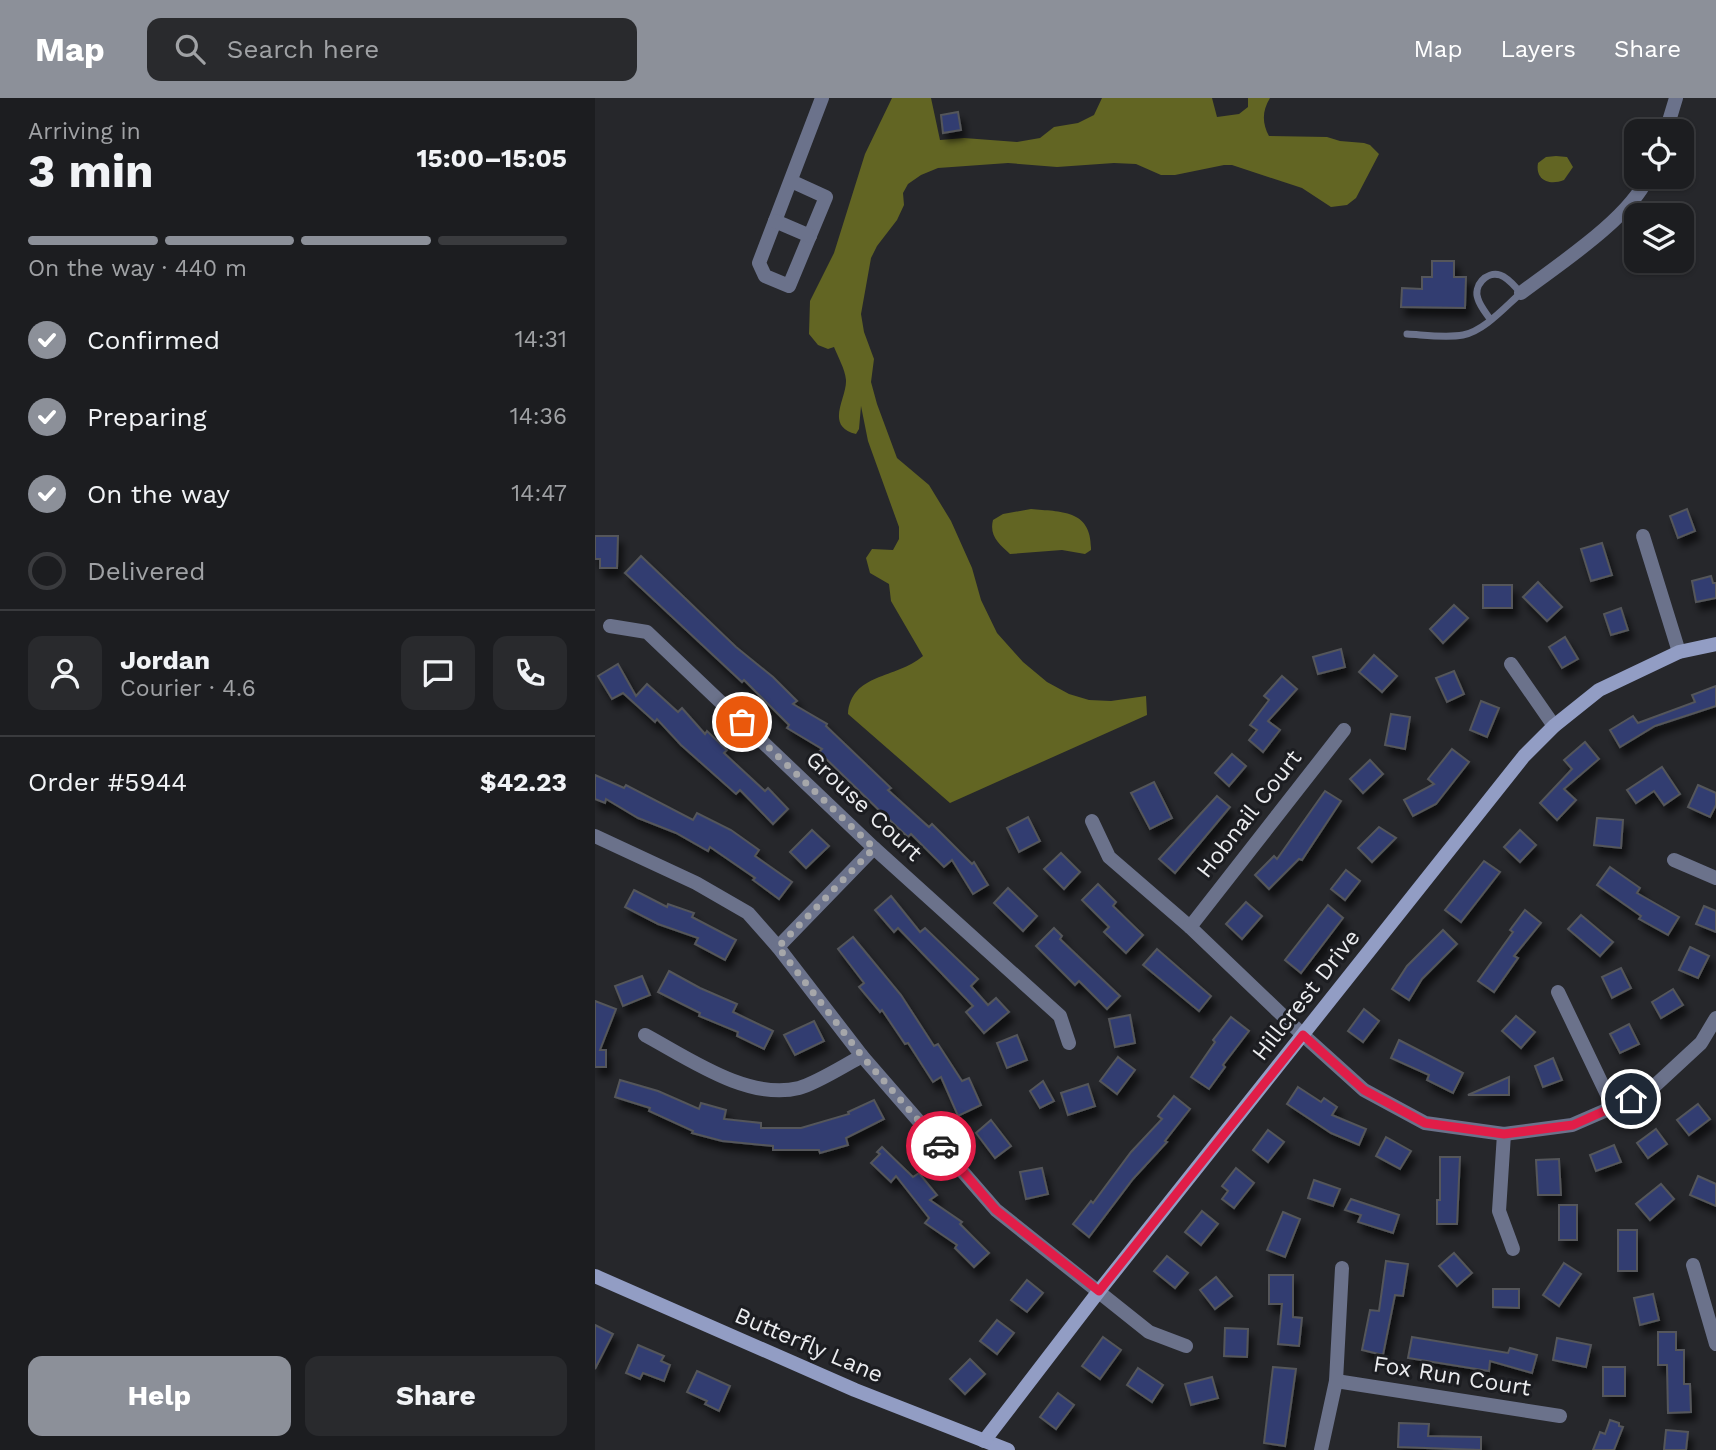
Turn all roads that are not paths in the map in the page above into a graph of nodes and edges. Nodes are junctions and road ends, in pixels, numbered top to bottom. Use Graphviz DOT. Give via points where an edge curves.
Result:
graph roads {
  1 [pos="822,98"];
  2 [pos="1676,98"];
  3 [pos="1670,119"];
  4 [pos="790,180"];
  5 [pos="1640,189"];
  6 [pos="775,221"];
  7 [pos="810,236"];
  8 [pos="1521,293"];
  9 [pos="1490,319"];
  10 [pos="1407,334"];
  11 [pos="1643,536"];
  12 [pos="610,626"];
  13 [pos="1716,644"];
  14 [pos="1679,652"];
  15 [pos="1511,664"];
  16 [pos="1553,726"];
  17 [pos="1343,730"];
  18 [pos="1092,821"];
  19 [pos="595,836"];
  20 [pos="874,848"];
  21 [pos="1674,860"];
  22 [pos="1716,878"];
  23 [pos="1190,927"];
  24 [pos="778,947"];
  25 [pos="1557,992"];
  26 [pos="1716,1018"];
  27 [pos="645,1035"];
  28 [pos="1303,1035"];
  29 [pos="1069,1042"];
  30 [pos="862,1056"];
  31 [pos="1613,1107"];
  32 [pos="1504,1134"];
  33 [pos="1513,1249"];
  34 [pos="1693,1265"];
  35 [pos="1342,1268"];
  36 [pos="595,1276"];
  37 [pos="1099,1291"];
  38 [pos="1716,1344"];
  39 [pos="1187,1346"];
  40 [pos="1336,1381"];
  41 [pos="1560,1416"];
  42 [pos="980,1446"];
  43 [pos="1008,1450"];
  44 [pos="1321,1450"];
  1 -- 4 [label="street"];
  2 -- 3 [label="street"];
  4 -- 6 [label="street"];
  4 -- 7 [label="street" via="826,197"];
  5 -- 8 [label="street" via="1597,235"];
  6 -- 7 [label="street"];
  6 -- 7 [label="street" via="759,263 765,276 789,286"];
  8 -- 9 [label="lane"];
  8 -- 9 [label="lane" via="1505,277 1489,275 1476,291"];
  9 -- 10 [label="lane" via="1462,335"];
  11 -- 14 [label="street"];
  12 -- 20 [label="street, Grouse Court" via="647,632"];
  13 -- 14 [label="street, Hillcrest Drive"];
  14 -- 16 [label="street, Hillcrest Drive" via="1599,690"];
  15 -- 16 [label="street"];
  16 -- 28 [label="street, Hillcrest Drive" via="1524,756"];
  17 -- 23 [label="street, Hobnail Court"];
  18 -- 23 [label="street" via="1109,857"];
  19 -- 24 [label="street" via="748,913"];
  20 -- 24 [label="street"];
  20 -- 29 [label="street, Grouse Court" via="1060,1016"];
  21 -- 22 [label="street"];
  23 -- 28 [label="street"];
  24 -- 30 [label="street"];
  25 -- 31 [label="street"];
  26 -- 31 [label="street" via="1701,1043 1648,1092"];
  27 -- 30 [label="street" via="728,1080 770,1090 800,1088"];
  28 -- 32 [label="street" via="1364,1090 1425,1123"];
  28 -- 37 [label="street, Hillcrest Drive"];
  30 -- 37 [label="street" via="996,1210"];
  31 -- 32 [label="street" via="1573,1125"];
  32 -- 33 [label="street" via="1499,1211"];
  34 -- 38 [label="street"];
  35 -- 40 [label="street"];
  36 -- 42 [label="street, Butterfly Lane"];
  37 -- 39 [label="street" via="1149,1332"];
  37 -- 42 [label="street, Hillcrest Drive"];
  40 -- 41 [label="street, Fox Run Court"];
  40 -- 44 [label="street"];
  42 -- 43 [label="street, Butterfly Lane"];
}
